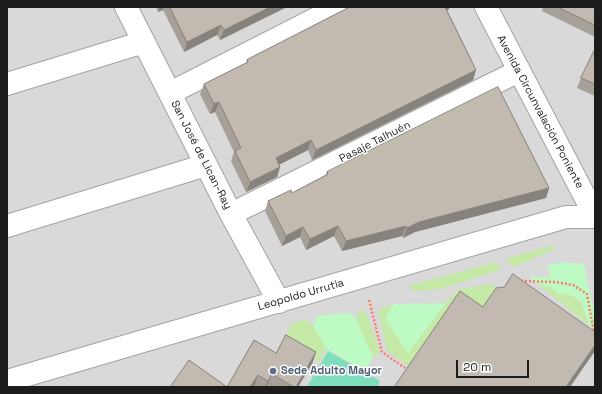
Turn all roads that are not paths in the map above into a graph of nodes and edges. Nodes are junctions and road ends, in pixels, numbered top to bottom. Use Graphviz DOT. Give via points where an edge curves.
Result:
graph roads {
  1 [pos="126,7"];
  2 [pos="339,7"];
  3 [pos="486,7"];
  4 [pos="144,42"];
  5 [pos="519,71"];
  6 [pos="7,84"];
  7 [pos="170,93"];
  8 [pos="206,165"];
  9 [pos="231,214"];
  10 [pos="595,216"];
  11 [pos="7,226"];
  12 [pos="279,302"];
  13 [pos="7,381"];
  1 -- 4 [label="street, San José de Lican-Ray"];
  2 -- 7 [label="street"];
  3 -- 5 [label="street, Avenida Circunvalación Poniente"];
  4 -- 6 [label="street"];
  4 -- 7 [label="street, San José de Lican-Ray"];
  5 -- 9 [label="street, Pasaje Talhuén"];
  5 -- 10 [label="street, Avenida Circunvalación Poniente"];
  7 -- 8 [label="street, San José de Lican-Ray"];
  8 -- 9 [label="street, San José de Lican-Ray"];
  8 -- 11 [label="street"];
  9 -- 12 [label="street, San José de Lican-Ray"];
  10 -- 12 [label="street, Leopoldo Urrutia" via="566,217"];
  12 -- 13 [label="street, Leopoldo Urrutia"];
}
